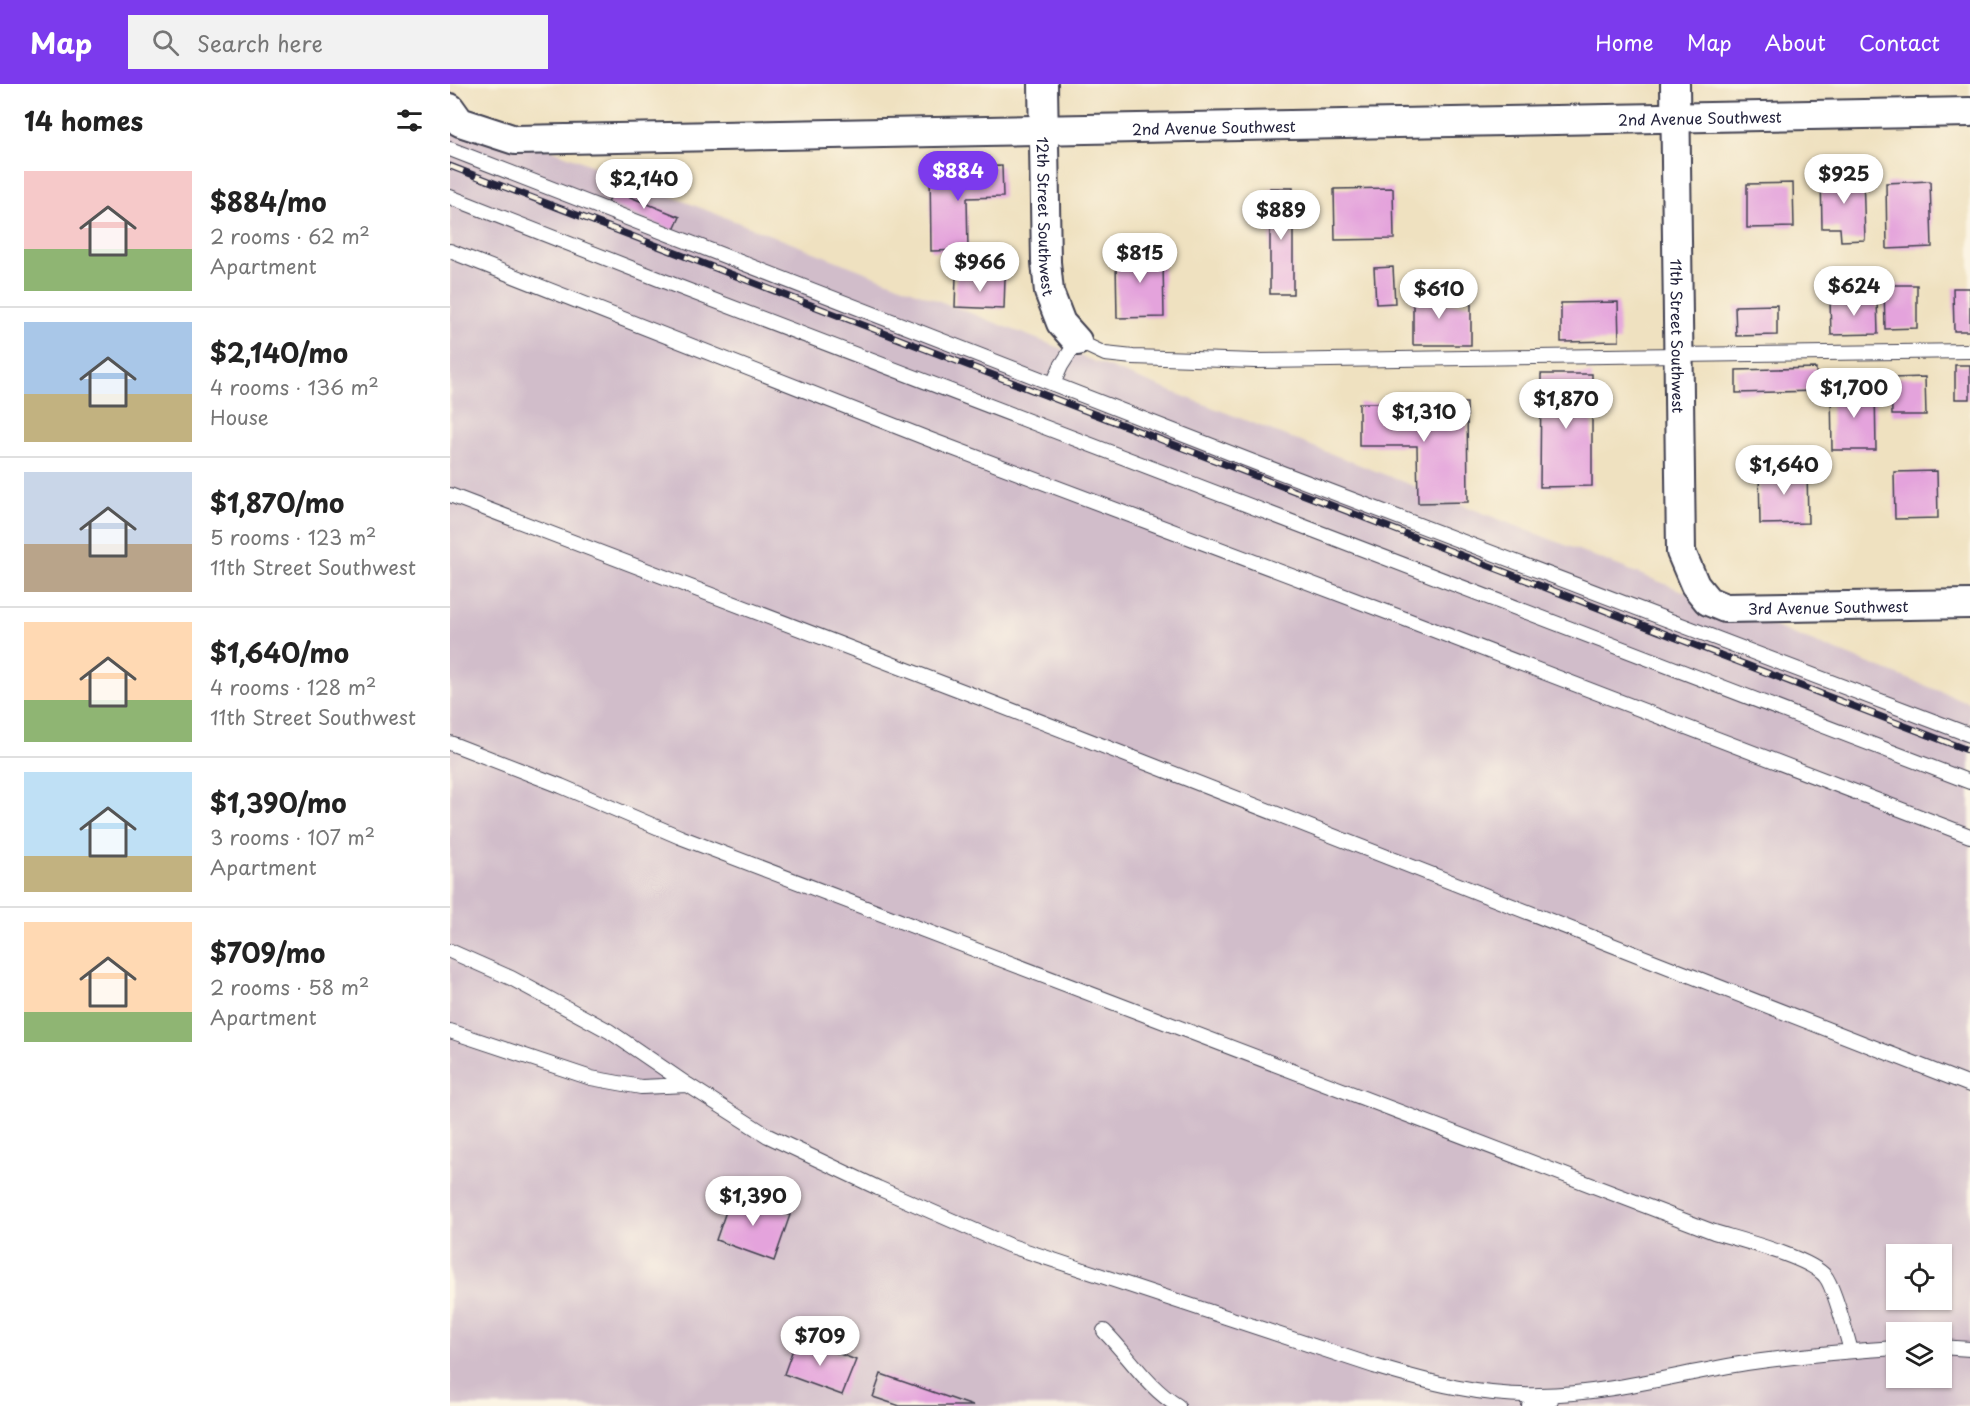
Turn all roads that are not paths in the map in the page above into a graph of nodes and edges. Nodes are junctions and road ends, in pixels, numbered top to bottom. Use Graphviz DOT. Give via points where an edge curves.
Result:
graph roads {
  1 [pos="1043,84"];
  2 [pos="1675,84"];
  3 [pos="1970,112"];
  4 [pos="1676,118"];
  5 [pos="1043,130"];
  6 [pos="454,133"];
  7 [pos="450,197"];
  8 [pos="450,251"];
  9 [pos="1077,341"];
  10 [pos="1970,351"];
  11 [pos="1679,356"];
  12 [pos="1053,384"];
  13 [pos="450,495"];
  14 [pos="1695,585"];
  15 [pos="1970,604"];
  16 [pos="1970,735"];
  17 [pos="450,743"];
  18 [pos="1970,782"];
  19 [pos="1970,836"];
  20 [pos="450,951"];
  21 [pos="450,1031"];
  22 [pos="688,1085"];
  23 [pos="1970,1085"];
  24 [pos="1104,1331"];
  25 [pos="1952,1348"];
  26 [pos="1886,1349"];
  27 [pos="1970,1349"];
  28 [pos="1851,1351"];
  29 [pos="1585,1392"];
  30 [pos="1178,1406"];
  31 [pos="1529,1406"];
  1 -- 5 [label="street, 12th Street Southwest"];
  2 -- 4 [label="street, 11th Street Southwest"];
  3 -- 4 [label="street, 2nd Avenue Southwest"];
  4 -- 5 [label="street, 2nd Avenue Southwest"];
  4 -- 11 [label="street, 11th Street Southwest"];
  5 -- 6 [label="street, 2nd Avenue Southwest" via="515,140"];
  5 -- 9 [label="street, 12th Street Southwest" via="1049,292 1061,323"];
  6 -- 12 [label="lane"];
  7 -- 18 [label="lane"];
  8 -- 19 [label="lane" via="920,436"];
  9 -- 11 [label="lane" via="1105,354 1255,361"];
  9 -- 12 [label="lane"];
  10 -- 11 [label="lane"];
  11 -- 14 [label="street, 11th Street Southwest" via="1681,552"];
  12 -- 16 [label="lane"];
  13 -- 23 [label="lane"];
  14 -- 15 [label="street, 3rd Avenue Southwest" via="1708,601 1725,608"];
  17 -- 28 [label="lane" via="680,837 1812,1266 1826,1277"];
  20 -- 22 [label="lane" via="511,978 609,1031"];
  21 -- 22 [label="lane" via="591,1078 641,1087"];
  22 -- 29 [label="lane" via="768,1136 1008,1245 1412,1377 1492,1393"];
  24 -- 30 [label="lane" via="1143,1378"];
  25 -- 27 [label="lane"];
  26 -- 28 [label="lane"];
  28 -- 29 [label="lane" via="1748,1363"];
  29 -- 31 [label="lane"];
}
